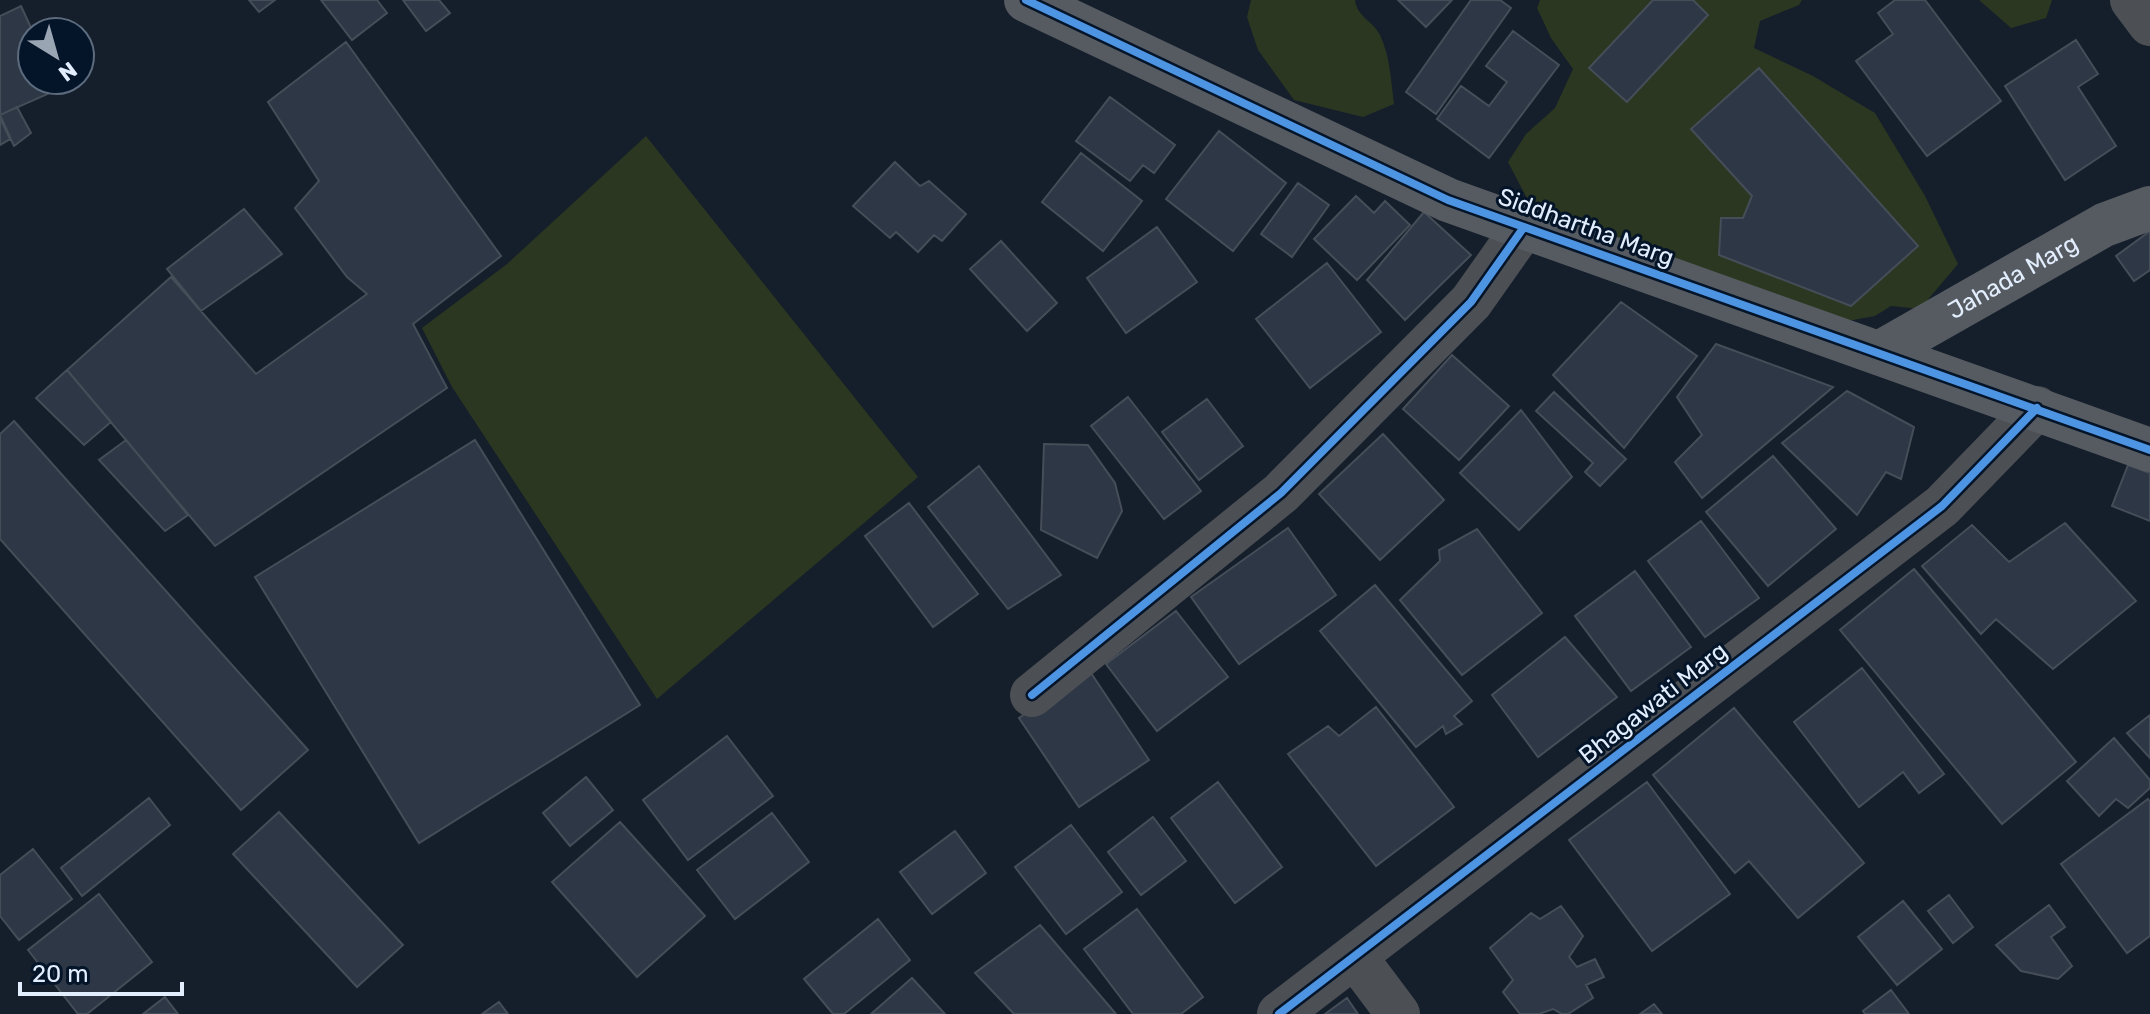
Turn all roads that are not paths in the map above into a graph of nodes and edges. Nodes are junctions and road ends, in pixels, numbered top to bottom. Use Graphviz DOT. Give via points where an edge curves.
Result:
graph roads {
  1 [pos="1026,0"];
  2 [pos="2132,0"];
  3 [pos="2150,24"];
  4 [pos="2150,208"];
  5 [pos="1524,227"];
  6 [pos="1879,353"];
  7 [pos="2037,408"];
  8 [pos="2150,450"];
  9 [pos="1032,695"];
  10 [pos="1356,958"];
  11 [pos="1279,1014"];
  12 [pos="1398,1014"];
  1 -- 5 [label="street, Siddhartha Marg" via="1448,200"];
  2 -- 3 [label="street"];
  4 -- 6 [label="street, Jahada Marg" via="2104,225"];
  5 -- 6 [label="street, Siddhartha Marg"];
  5 -- 9 [label="street" via="1471,302 1281,493"];
  6 -- 7 [label="street, Siddhartha Marg"];
  7 -- 8 [label="street, Siddhartha Marg"];
  7 -- 10 [label="street, Bhagawati Marg" via="1942,506"];
  10 -- 11 [label="street, Bhagawati Marg"];
  10 -- 12 [label="street"];
}
